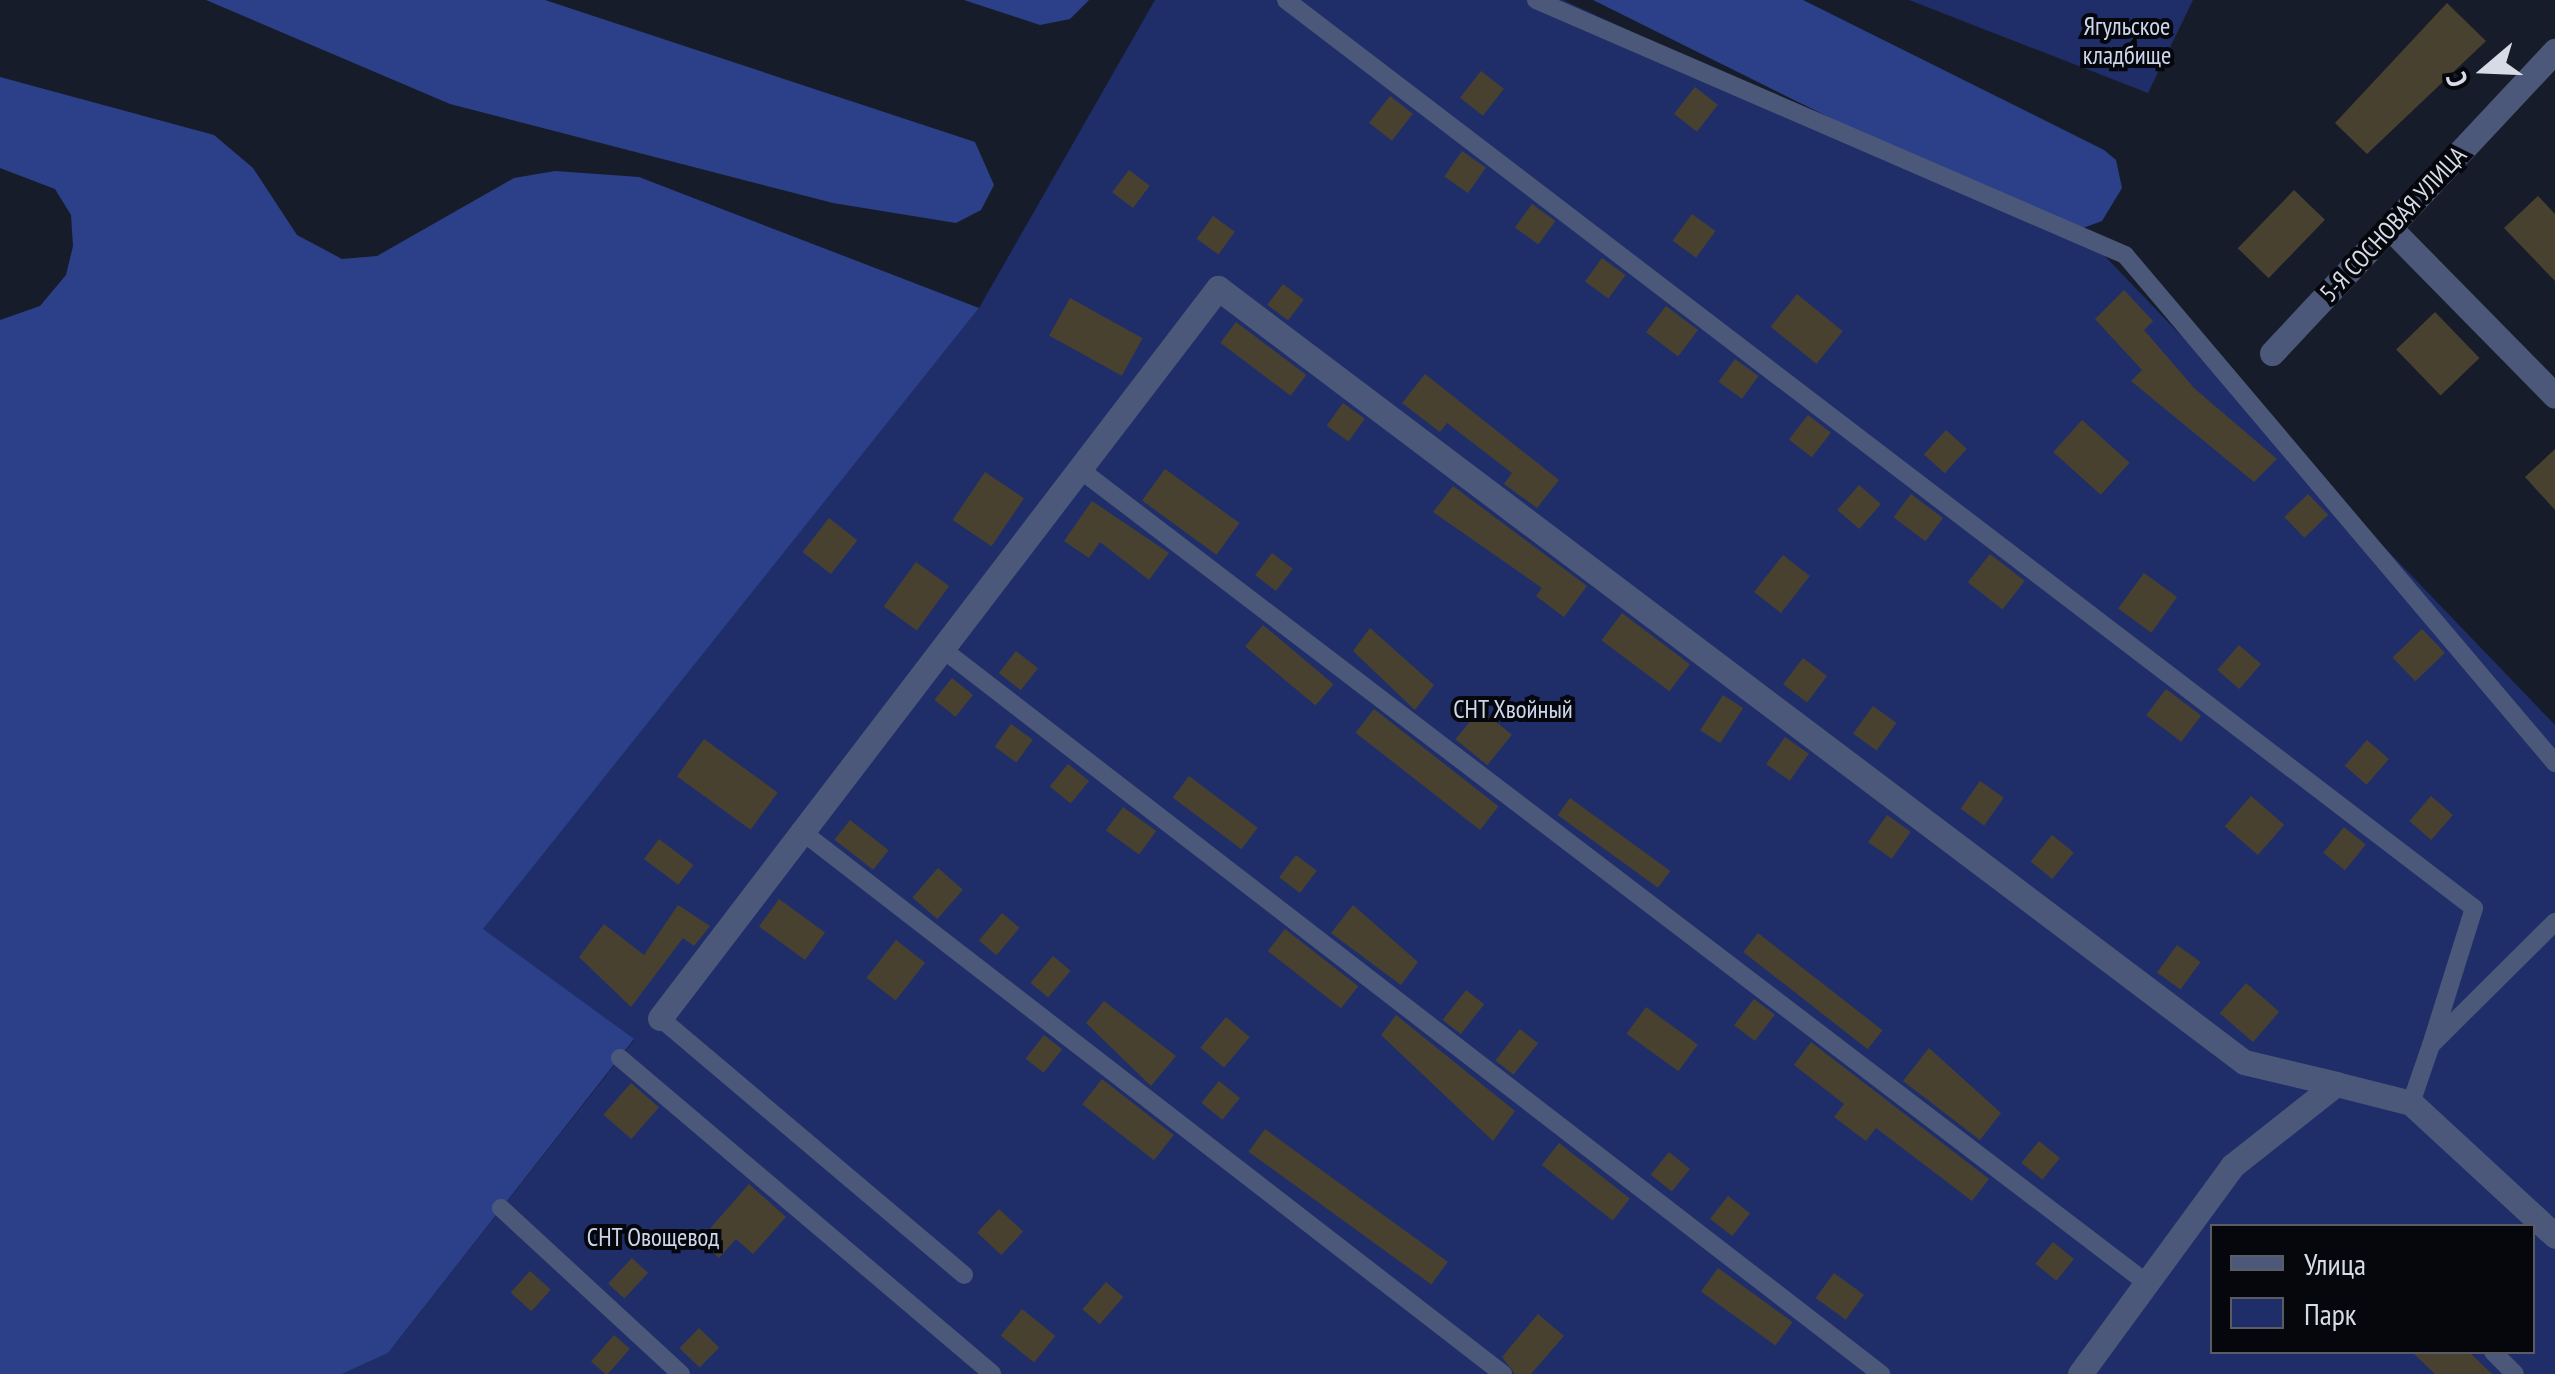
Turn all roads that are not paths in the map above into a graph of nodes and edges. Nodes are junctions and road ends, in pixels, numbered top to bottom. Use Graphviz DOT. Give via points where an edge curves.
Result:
graph roads {
  1 [pos="1286,0"];
  2 [pos="1536,0"];
  3 [pos="2555,51"];
  4 [pos="2390,228"];
  5 [pos="2272,353"];
  6 [pos="2555,396"];
  7 [pos="1078,468"];
  8 [pos="941,648"];
  9 [pos="2555,763"];
  10 [pos="800,830"];
  11 [pos="2555,922"];
  12 [pos="660,1018"];
  13 [pos="2431,1045"];
  14 [pos="620,1058"];
  15 [pos="2336,1084"];
  16 [pos="2411,1103"];
  17 [pos="502,1208"];
  18 [pos="2555,1236"];
  19 [pos="964,1276"];
  20 [pos="2148,1284"];
  21 [pos="2494,1354"];
  22 [pos="681,1374"];
  23 [pos="992,1374"];
  24 [pos="1503,1374"];
  25 [pos="1881,1374"];
  26 [pos="2080,1374"];
  27 [pos="2515,1374"];
  1 -- 13 [label="lane" via="2474,908"];
  2 -- 9 [label="lane" via="2124,255"];
  3 -- 4 [label="street, 5-Я СОСНОВАЯ УЛИЦА"];
  4 -- 5 [label="street, 5-Я СОСНОВАЯ УЛИЦА"];
  4 -- 6 [label="street"];
  7 -- 8 [label="street"];
  7 -- 15 [label="street" via="1218,288 2244,1062"];
  7 -- 20 [label="lane"];
  8 -- 10 [label="street"];
  8 -- 25 [label="lane"];
  10 -- 12 [label="street"];
  10 -- 24 [label="lane"];
  11 -- 13 [label="lane"];
  12 -- 19 [label="lane"];
  13 -- 16 [label="lane"];
  14 -- 23 [label="lane"];
  15 -- 16 [label="street"];
  15 -- 20 [label="street" via="2232,1166"];
  16 -- 18 [label="street"];
  17 -- 22 [label="lane"];
  20 -- 26 [label="street"];
  21 -- 27 [label="lane"];
}
